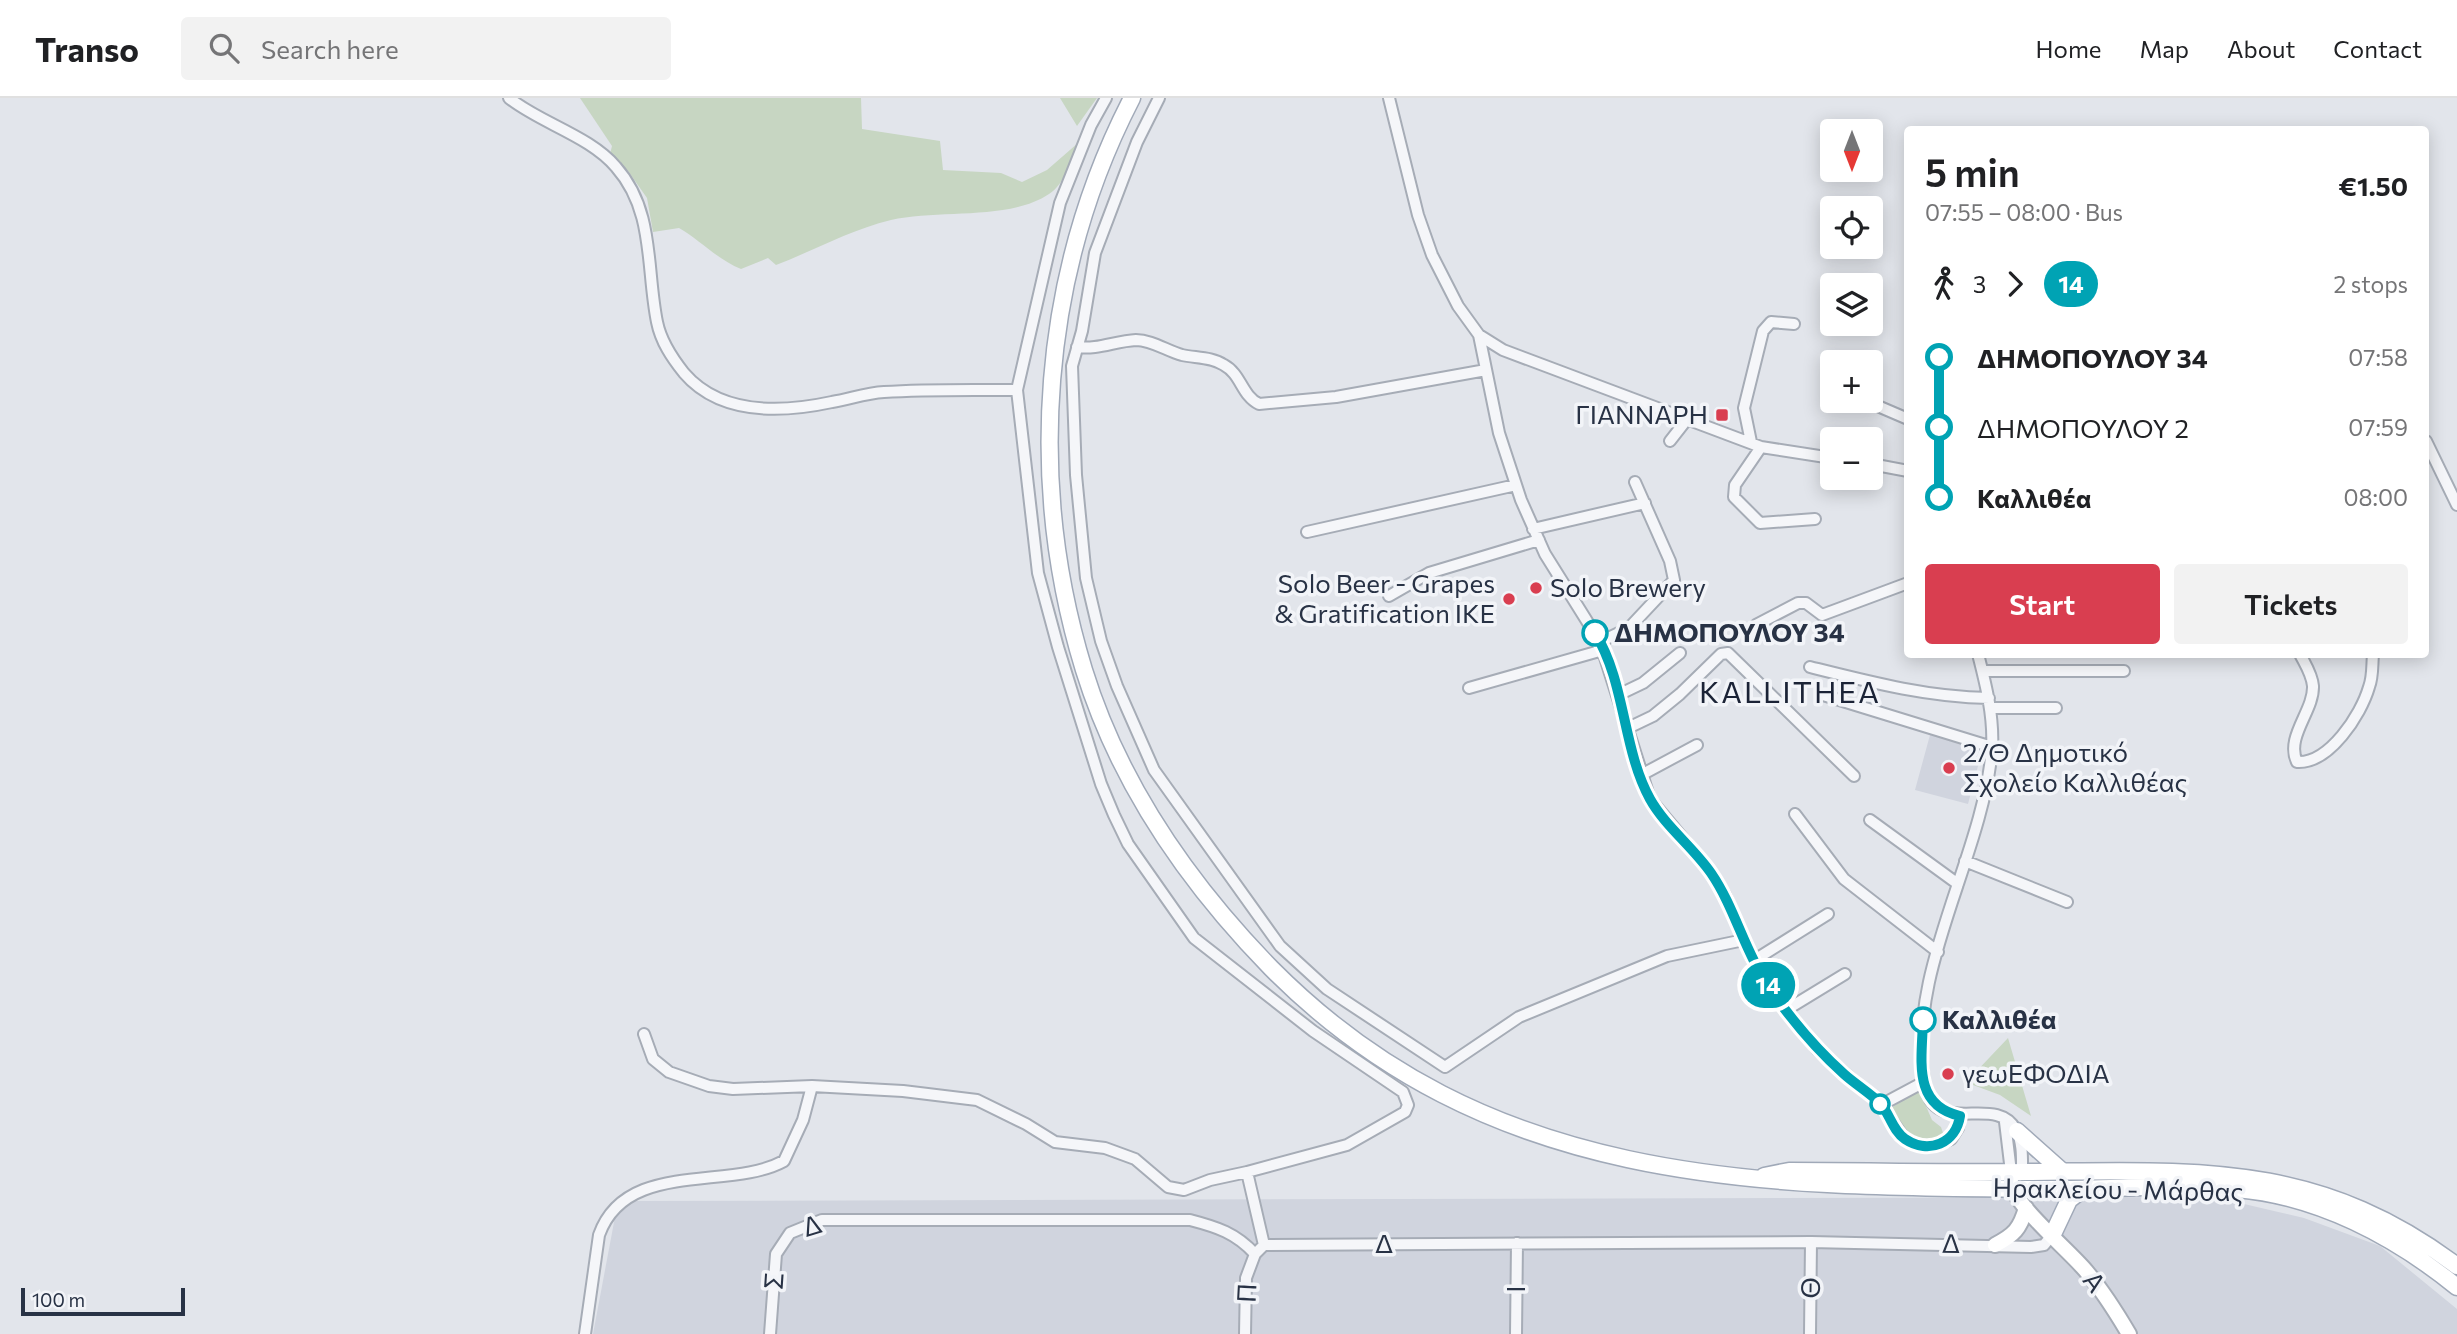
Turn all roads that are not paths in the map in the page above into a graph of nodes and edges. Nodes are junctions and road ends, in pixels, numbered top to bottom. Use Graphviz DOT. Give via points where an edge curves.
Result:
graph roads {
  1 [pos="509,98"];
  2 [pos="1106,98"];
  3 [pos="1132,98"];
  4 [pos="1158,98"];
  5 [pos="1389,98"];
  6 [pos="1794,324"];
  7 [pos="1479,335"];
  8 [pos="1077,347"];
  9 [pos="1486,370"];
  10 [pos="1017,390"];
  11 [pos="1883,408"];
  12 [pos="1904,417"];
  13 [pos="1688,418"];
  14 [pos="1670,440"];
  15 [pos="1756,445"];
  16 [pos="2429,448"];
  17 [pos="1820,456"];
  18 [pos="1883,466"];
  19 [pos="1904,470"];
  20 [pos="1635,482"];
  21 [pos="1516,485"];
  22 [pos="1645,503"];
  23 [pos="2457,505"];
  24 [pos="1815,519"];
  25 [pos="1533,529"];
  26 [pos="1307,532"];
  27 [pos="1539,540"];
  28 [pos="1904,584"];
  29 [pos="1389,596"];
  30 [pos="1756,625"];
  31 [pos="1602,646"];
  32 [pos="1680,653"];
  33 [pos="1979,658"];
  34 [pos="2302,658"];
  35 [pos="2373,658"];
  36 [pos="1810,667"];
  37 [pos="1983,671"];
  38 [pos="2124,671"];
  39 [pos="1469,688"];
  40 [pos="1618,695"];
  41 [pos="1824,695"];
  42 [pos="1990,703"];
  43 [pos="2056,708"];
  44 [pos="1628,728"];
  45 [pos="1697,745"];
  46 [pos="1992,747"];
  47 [pos="1641,775"];
  48 [pos="1854,776"];
  49 [pos="1795,814"];
  50 [pos="1870,820"];
  51 [pos="1965,862"];
  52 [pos="1958,884"];
  53 [pos="2067,902"];
  54 [pos="1828,914"];
  55 [pos="1744,940"];
  56 [pos="1938,952"];
  57 [pos="1753,961"];
  58 [pos="1845,974"];
  59 [pos="1786,1010"];
  60 [pos="644,1034"];
  61 [pos="1924,1082"];
  62 [pos="812,1086"];
  63 [pos="1881,1105"];
  64 [pos="1960,1116"];
  65 [pos="2004,1119"];
  66 [pos="2017,1131"];
  67 [pos="1247,1172"];
  68 [pos="2017,1172"];
  69 [pos="2063,1172"];
  70 [pos="1755,1177"];
  71 [pos="2018,1189"];
  72 [pos="2082,1190"];
  73 [pos="2026,1208"];
  74 [pos="790,1233"];
  75 [pos="2053,1234"];
  76 [pos="1811,1242"];
  77 [pos="1517,1244"];
  78 [pos="1264,1245"];
  79 [pos="1994,1245"];
  80 [pos="1255,1254"];
  81 [pos="2457,1266"];
  82 [pos="2457,1287"];
  83 [pos="585,1334"];
  84 [pos="769,1334"];
  85 [pos="1245,1334"];
  86 [pos="1516,1334"];
  87 [pos="1810,1334"];
  88 [pos="2129,1334"];
  1 -- 10 [label="street" via="614,164 630,185 645,218 657,326 666,348 691,381 715,400 746,407 782,407 883,392"];
  2 -- 10 [label="street" via="1060,203"];
  3 -- 70 [label="main road, Ηρακλείου - Μάρθας" via="1090,190 1073,249 1050,383 1048,442 1074,638 1115,752 1148,810 1181,863 1241,937 1308,1005 1373,1054 1430,1088 1545,1138 1653,1166"];
  4 -- 8 [label="street" via="1095,253"];
  5 -- 7 [label="street" via="1432,255"];
  6 -- 15 [label="street" via="1771,322 1763,331 1744,408"];
  7 -- 9 [label="street"];
  7 -- 13 [label="street" via="1503,350"];
  8 -- 9 [label="street" via="1093,349 1138,340 1213,360 1226,365 1251,401 1259,404 1336,397"];
  8 -- 55 [label="street" via="1071,381 1086,578 1113,675 1154,770 1280,946 1327,989 1445,1067 1519,1017 1667,956"];
  9 -- 21 [label="street"];
  10 -- 67 [label="street" via="1038,573 1101,784 1128,844 1194,938 1313,1031 1403,1092 1408,1105 1405,1112 1347,1145"];
  11 -- 12 [label="street"];
  13 -- 14 [label="street"];
  13 -- 15 [label="street"];
  15 -- 17 [label="street"];
  15 -- 24 [label="street" via="1735,485 1734,498 1760,523"];
  16 -- 23 [label="street"];
  18 -- 19 [label="street"];
  20 -- 22 [label="street"];
  21 -- 25 [label="street"];
  21 -- 26 [label="street"];
  22 -- 25 [label="street"];
  22 -- 31 [label="street" via="1674,580 1629,628"];
  25 -- 27 [label="street"];
  27 -- 29 [label="street" via="1429,573"];
  27 -- 31 [label="street"];
  28 -- 30 [label="street" via="1822,615 1809,604 1798,603"];
  31 -- 39 [label="street"];
  31 -- 40 [label="street"];
  32 -- 40 [label="street" via="1643,683"];
  33 -- 37 [label="street"];
  34 -- 35 [label="street" via="2313,682 2313,696 2295,743 2297,762 2314,759 2345,730 2369,690"];
  36 -- 42 [label="street" via="1909,691"];
  37 -- 38 [label="street"];
  37 -- 42 [label="street"];
  40 -- 44 [label="street"];
  41 -- 46 [label="street"];
  42 -- 43 [label="street"];
  42 -- 46 [label="street"];
  44 -- 47 [label="street"];
  44 -- 48 [label="street" via="1653,716 1721,654 1728,653"];
  45 -- 47 [label="street"];
  46 -- 51 [label="street" via="1987,785"];
  47 -- 55 [label="street" via="1650,799 1725,895"];
  49 -- 56 [label="street" via="1844,879"];
  50 -- 52 [label="street"];
  51 -- 52 [label="street"];
  51 -- 53 [label="street"];
  52 -- 56 [label="street"];
  54 -- 57 [label="street"];
  55 -- 57 [label="street"];
  56 -- 61 [label="street" via="1923,1020"];
  57 -- 59 [label="street"];
  58 -- 59 [label="street"];
  59 -- 63 [label="street" via="1817,1049"];
  60 -- 62 [label="street" via="653,1059 684,1079 733,1089"];
  61 -- 63 [label="street"];
  61 -- 64 [label="street" via="1934,1105"];
  62 -- 67 [label="street" via="977,1100 1055,1142 1105,1149 1135,1159 1163,1184 1176,1189"];
  62 -- 83 [label="street" via="784,1161 762,1171 660,1184 615,1209 599,1235"];
  63 -- 64 [label="street" via="1904,1138 1920,1146 1951,1139"];
  64 -- 65 [label="street" via="1989,1113"];
  65 -- 66 [label="street"];
  65 -- 68 [label="street"];
  66 -- 68 [label="street"];
  66 -- 69 [label="main road"];
  67 -- 78 [label="street"];
  68 -- 69 [label="main road, Ηρακλείου - Μάρθας"];
  68 -- 70 [label="main road, Ηρακλείου - Μάρθας" via="1789,1171"];
  68 -- 71 [label="street"];
  69 -- 81 [label="main road, Ηρακλείου - Μάρθας" via="2216,1174 2273,1180 2332,1196 2384,1218"];
  70 -- 71 [label="main road, Ηρακλείου - Μάρθας" via="1788,1184"];
  71 -- 72 [label="main road, Ηρακλείου - Μάρθας"];
  71 -- 73 [label="street, Α"];
  71 -- 75 [label="street, Α" via="2044,1214"];
  72 -- 75 [label="main road" via="2069,1200"];
  72 -- 82 [label="main road, Ηρακλείου - Μάρθας" via="2238,1189 2311,1205 2390,1240"];
  73 -- 75 [label="street, Α"];
  73 -- 79 [label="street" via="2020,1228"];
  74 -- 80 [label="street, Δ" via="822,1220 1190,1220 1239,1237"];
  74 -- 84 [label="street, Σ" via="776,1254"];
  75 -- 79 [label="street, Δ" via="2044,1245"];
  75 -- 88 [label="street, Α" via="2087,1271"];
  76 -- 77 [label="street, Δ"];
  76 -- 79 [label="street, Δ"];
  76 -- 87 [label="street, Θ"];
  77 -- 78 [label="street, Δ"];
  77 -- 86 [label="street, Ι"];
  78 -- 80 [label="street"];
  80 -- 85 [label="street, Π" via="1246,1278"];
}
